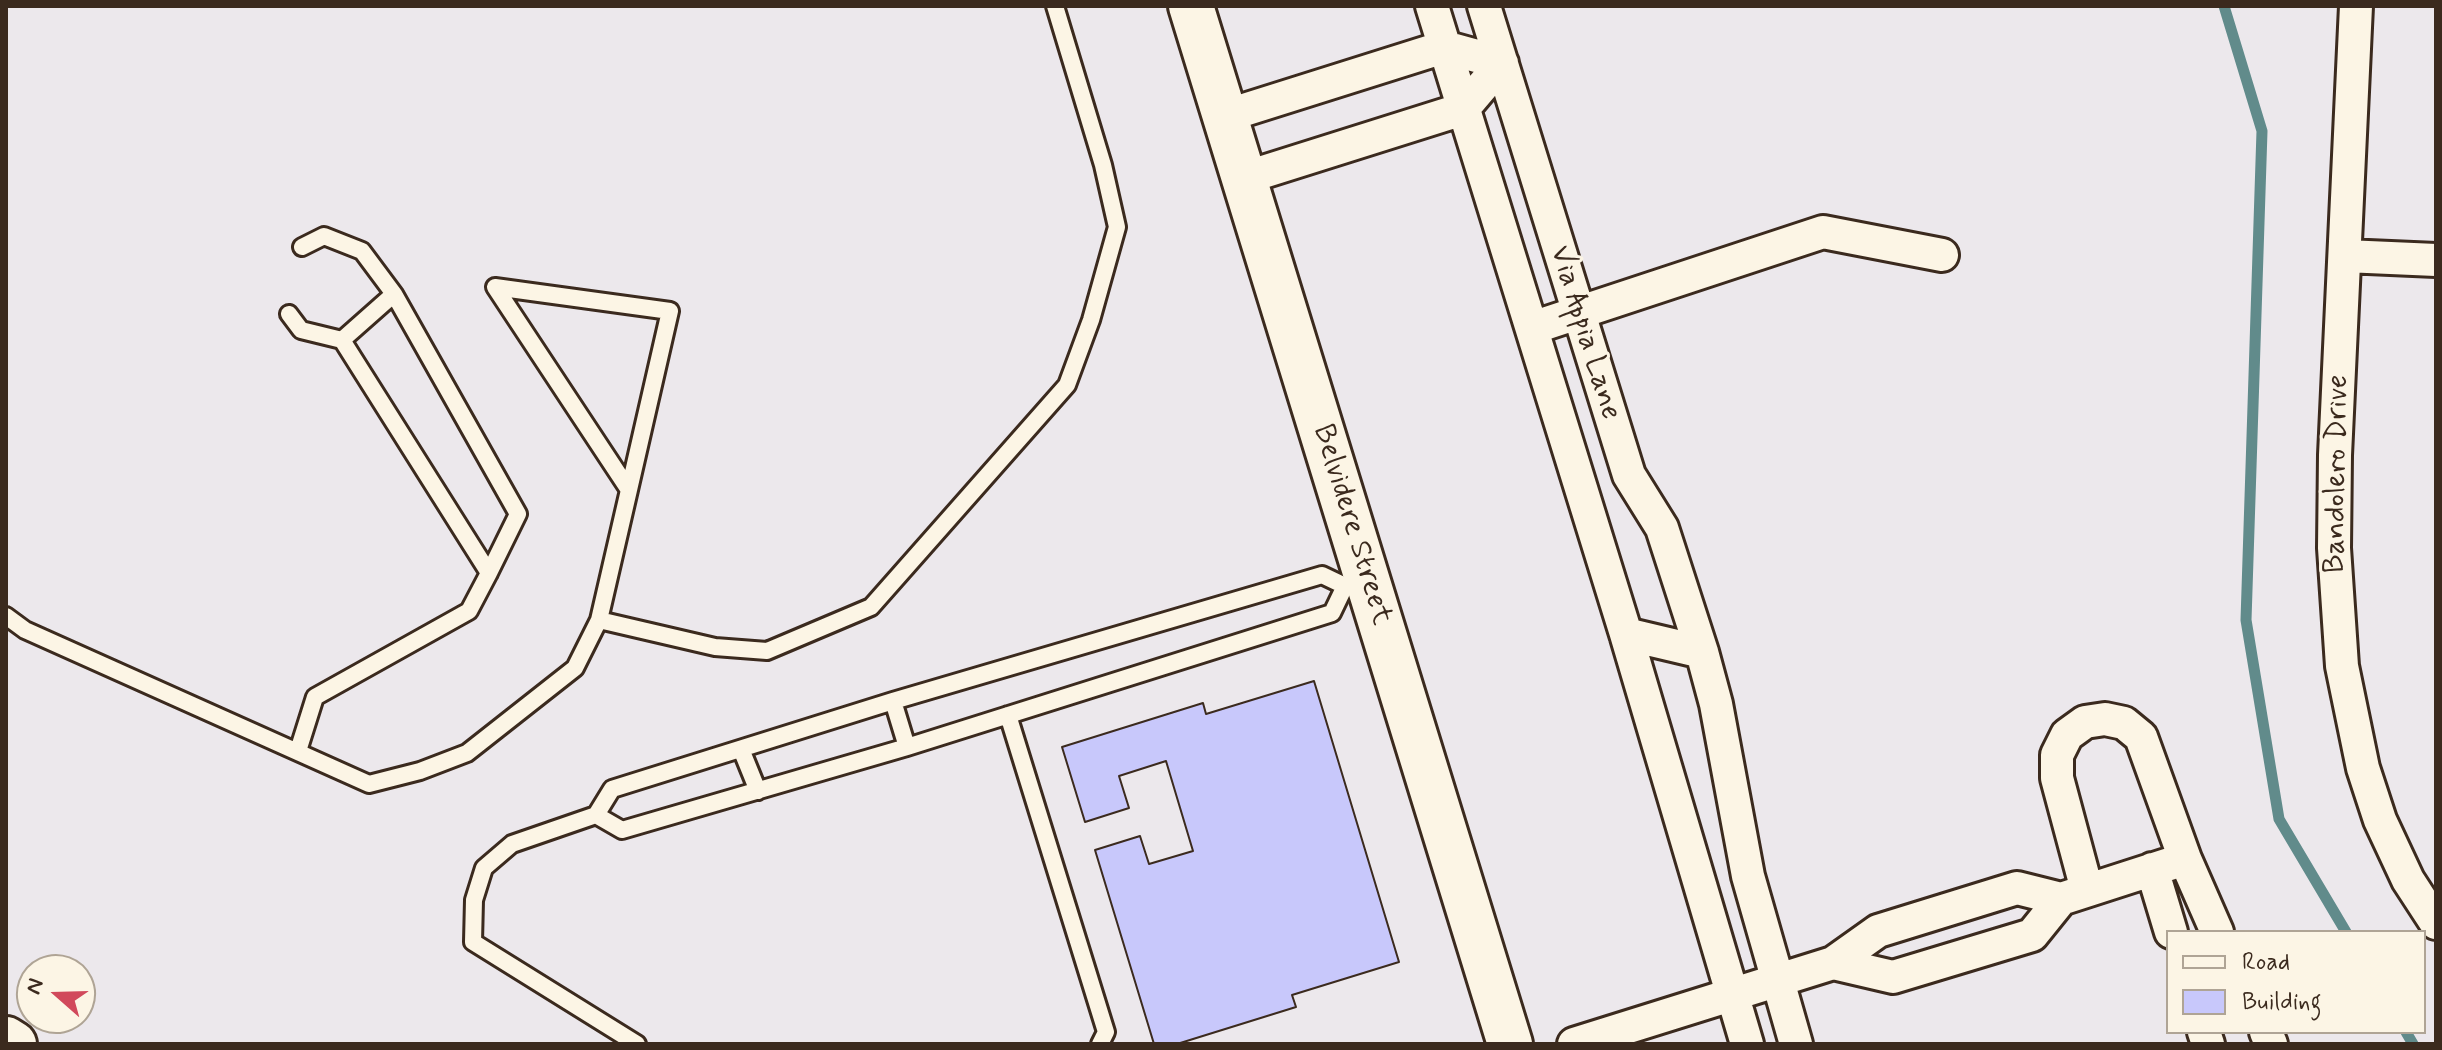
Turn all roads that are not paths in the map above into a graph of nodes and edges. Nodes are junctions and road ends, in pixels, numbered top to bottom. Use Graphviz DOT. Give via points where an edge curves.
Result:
graph roads {
  1 [pos="1055,6"];
  2 [pos="1191,6"];
  3 [pos="1432,6"];
  4 [pos="1484,6"];
  5 [pos="2356,6"];
  6 [pos="1444,47"];
  7 [pos="1502,63"];
  8 [pos="1463,109"];
  9 [pos="1225,116"];
  10 [pos="1244,178"];
  11 [pos="302,247"];
  12 [pos="1942,255"];
  13 [pos="2345,256"];
  14 [pos="2436,260"];
  15 [pos="394,294"];
  16 [pos="1577,311"];
  17 [pos="289,314"];
  18 [pos="1532,328"];
  19 [pos="342,340"];
  20 [pos="629,490"];
  21 [pos="489,573"];
  22 [pos="1356,581"];
  23 [pos="6,616"];
  24 [pos="599,620"];
  25 [pos="1626,634"];
  26 [pos="1702,652"];
  27 [pos="893,701"];
  28 [pos="1008,715"];
  29 [pos="907,747"];
  30 [pos="741,749"];
  31 [pos="298,751"];
  32 [pos="758,791"];
  33 [pos="596,815"];
  34 [pos="2185,859"];
  35 [pos="2152,869"];
  36 [pos="2074,894"];
  37 [pos="2436,923"];
  38 [pos="2170,930"];
  39 [pos="2216,930"];
  40 [pos="1833,963"];
  41 [pos="1778,981"];
  42 [pos="1733,995"];
  43 [pos="6,1039"];
  44 [pos="14,1044"];
  45 [pos="637,1044"];
  46 [pos="1100,1044"];
  47 [pos="1510,1044"];
  48 [pos="1574,1044"];
  49 [pos="1747,1044"];
  50 [pos="1796,1044"];
  1 -- 24 [label="lane" via="1117,227 1067,385 871,607 767,651 715,647"];
  2 -- 9 [label="street, Belvidere Street"];
  3 -- 6 [label="street, Via Appia Lane"];
  4 -- 7 [label="street, Via Appia Lane"];
  5 -- 13 [label="street, Bandolero Drive"];
  6 -- 7 [label="street"];
  6 -- 8 [label="street, Via Appia Lane"];
  6 -- 9 [label="street"];
  7 -- 8 [label="street"];
  7 -- 16 [label="street, Via Appia Lane"];
  8 -- 10 [label="street"];
  8 -- 18 [label="street, Via Appia Lane"];
  9 -- 10 [label="street, Belvidere Street"];
  10 -- 22 [label="street, Belvidere Street"];
  11 -- 15 [label="lane" via="324,236 362,251"];
  12 -- 16 [label="street" via="1823,232"];
  13 -- 14 [label="street"];
  13 -- 37 [label="street, Bandolero Drive" via="2334,548 2342,666 2363,768 2380,820 2408,880"];
  15 -- 19 [label="lane"];
  15 -- 21 [label="lane" via="518,514"];
  16 -- 18 [label="street"];
  16 -- 26 [label="street, Via Appia Lane" via="1629,475 1662,528"];
  17 -- 19 [label="lane" via="301,330"];
  18 -- 25 [label="street, Via Appia Lane"];
  19 -- 21 [label="lane"];
  20 -- 20 [label="lane" via="670,311 495,287 595,440"];
  20 -- 24 [label="lane"];
  21 -- 31 [label="lane" via="469,611 315,697"];
  22 -- 27 [label="lane" via="1322,575"];
  22 -- 28 [label="lane" via="1332,613"];
  22 -- 47 [label="street, Belvidere Street"];
  23 -- 31 [label="lane" via="25,630"];
  24 -- 31 [label="lane" via="575,668 467,753 369,784"];
  25 -- 26 [label="street"];
  25 -- 42 [label="street, Via Appia Lane"];
  26 -- 41 [label="street, Via Appia Lane" via="1748,876"];
  27 -- 29 [label="lane"];
  27 -- 30 [label="lane"];
  28 -- 29 [label="lane"];
  28 -- 46 [label="lane" via="1106,1032"];
  29 -- 32 [label="lane"];
  30 -- 32 [label="lane"];
  30 -- 33 [label="lane" via="612,789"];
  32 -- 33 [label="lane" via="622,830"];
  33 -- 45 [label="lane" via="512,844 484,868 474,900 473,942"];
  34 -- 35 [label="street"];
  34 -- 36 [label="street" via="2141,737 2124,723 2085,722 2067,735 2057,755"];
  34 -- 39 [label="street"];
  35 -- 36 [label="street"];
  35 -- 38 [label="street"];
  36 -- 40 [label="street" via="2017,888 1878,931"];
  36 -- 40 [label="street" via="2032,935 1893,977"];
  40 -- 41 [label="street"];
  41 -- 42 [label="street"];
  41 -- 50 [label="street, Via Appia Lane"];
  42 -- 48 [label="street"];
  42 -- 49 [label="street, Via Appia Lane"];
  43 -- 44 [label="street"];
}
